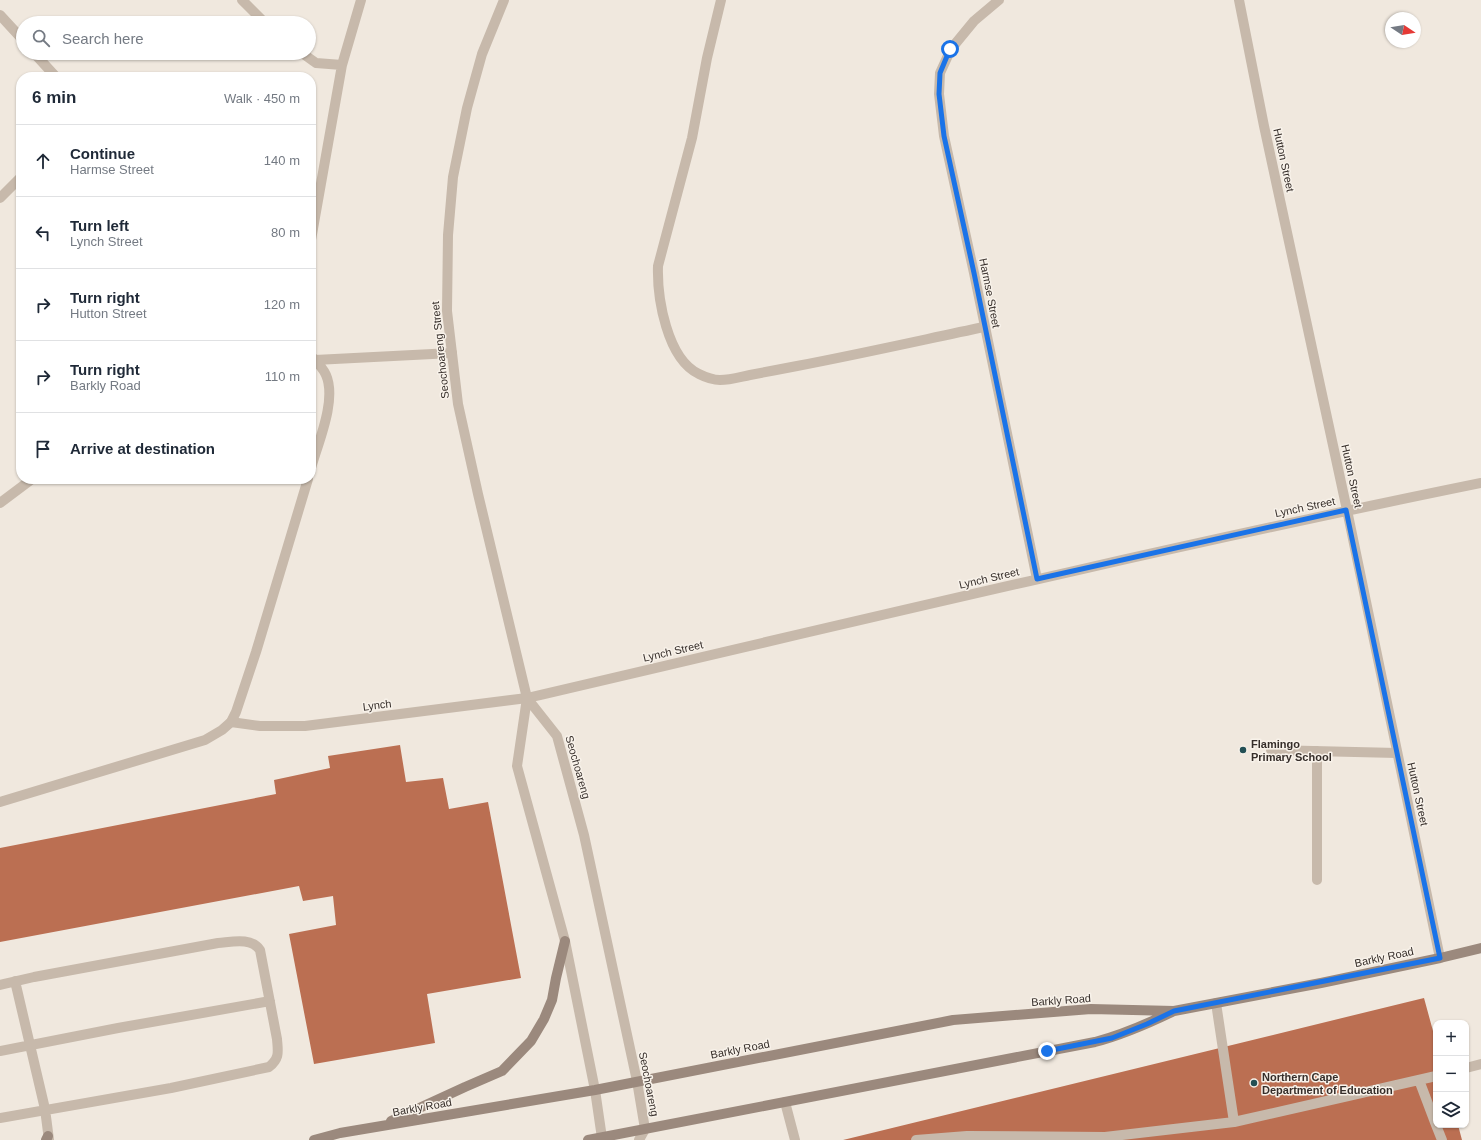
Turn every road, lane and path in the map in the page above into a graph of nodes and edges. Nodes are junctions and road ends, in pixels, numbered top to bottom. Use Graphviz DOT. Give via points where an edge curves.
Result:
graph roads {
  1 [pos="242,0"];
  2 [pos="361,0"];
  3 [pos="504,0"];
  4 [pos="721,0"];
  5 [pos="999,0"];
  6 [pos="1239,0"];
  7 [pos="0,15"];
  8 [pos="258,16"];
  9 [pos="16,32"];
  10 [pos="40,60"];
  11 [pos="312,60"];
  12 [pos="342,65"];
  13 [pos="51,72"];
  14 [pos="16,182"];
  15 [pos="0,198"];
  16 [pos="316,212"];
  17 [pos="984,327"];
  18 [pos="452,353"];
  19 [pos="316,358"];
  20 [pos="316,361"];
  21 [pos="316,451"];
  22 [pos="1481,483"];
  23 [pos="25,484"];
  24 [pos="306,484"];
  25 [pos="0,502"];
  26 [pos="1346,510"];
  27 [pos="1037,579"];
  28 [pos="527,698"];
  29 [pos="231,722"];
  30 [pos="1271,750"];
  31 [pos="1318,751"];
  32 [pos="1397,753"];
  33 [pos="0,802"];
  34 [pos="1317,880"];
  35 [pos="565,940"];
  36 [pos="1481,948"];
  37 [pos="1440,958"];
  38 [pos="15,981"];
  39 [pos="0,985"];
  40 [pos="270,1001"];
  41 [pos="1216,1003"];
  42 [pos="1174,1011"];
  43 [pos="30,1046"];
  44 [pos="0,1052"];
  45 [pos="1481,1064"];
  46 [pos="1469,1067"];
  47 [pos="1433,1077"];
  48 [pos="1418,1080"];
  49 [pos="637,1081"];
  50 [pos="594,1090"];
  51 [pos="785,1102"];
  52 [pos="44,1110"];
  53 [pos="0,1118"];
  54 [pos="1433,1118"];
  55 [pos="1234,1122"];
  56 [pos="378,1127"];
  57 [pos="1437,1128"];
  58 [pos="645,1129"];
  59 [pos="341,1137"];
  60 [pos="47,1139"];
  61 [pos="602,1139"];
  62 [pos="1105,1139"];
  63 [pos="314,1140"];
  64 [pos="588,1140"];
  65 [pos="639,1140"];
  66 [pos="795,1140"];
  67 [pos="916,1140"];
  68 [pos="1442,1140"];
  1 -- 8 [label="street"];
  2 -- 12 [label="street"];
  3 -- 18 [label="street, Seochoareng Street" via="482,54 467,108 453,177 448,235 447,311"];
  4 -- 17 [label="street" via="692,138 658,266 663,314 682,360 700,374 718,380"];
  5 -- 17 [label="street, Harmse Street" via="974,21 950,49 940,73 939,94 944,136"];
  6 -- 26 [label="street, Hutton Street"];
  7 -- 9 [label="street"];
  10 -- 13 [label="street"];
  11 -- 12 [label="street" via="316,63"];
  12 -- 16 [label="street"];
  14 -- 15 [label="street"];
  17 -- 27 [label="street, Harmse Street"];
  18 -- 19 [label="street"];
  18 -- 28 [label="street, Seochoareng Street" via="458,404"];
  20 -- 21 [label="street" via="329,384 329,406"];
  22 -- 26 [label="street, Lynch Street"];
  23 -- 25 [label="street"];
  24 -- 29 [label="street" via="256,652"];
  26 -- 27 [label="street, Lynch Street"];
  26 -- 32 [label="street, Hutton Street"];
  27 -- 28 [label="street, Lynch Street"];
  28 -- 29 [label="street, Lynch" via="306,726 260,726"];
  28 -- 35 [label="street" via="517,766"];
  28 -- 49 [label="street, Seochoareng" via="557,736 584,835"];
  29 -- 33 [label="street" via="205,740"];
  30 -- 31 [label="street"];
  31 -- 32 [label="street"];
  31 -- 34 [label="street"];
  32 -- 37 [label="street, Hutton Street"];
  35 -- 50 [label="street"];
  35 -- 56 [label="main road" via="552,1000 544,1019 531,1041 502,1071"];
  36 -- 37 [label="main road, Barkly Road"];
  37 -- 41 [label="main road, Barkly Road"];
  38 -- 39 [label="street"];
  38 -- 40 [label="street" via="218,943 241,941 251,943 260,950"];
  38 -- 43 [label="street"];
  40 -- 43 [label="street"];
  40 -- 52 [label="street" via="278,1052 276,1061 269,1067 171,1088"];
  41 -- 42 [label="main road, Barkly Road"];
  41 -- 55 [label="street"];
  42 -- 49 [label="main road, Barkly Road" via="1091,1009 953,1020"];
  42 -- 51 [label="main road, Barkly Road" via="1100,1041"];
  43 -- 44 [label="street"];
  43 -- 52 [label="street"];
  45 -- 46 [label="street"];
  47 -- 48 [label="street"];
  48 -- 54 [label="street"];
  48 -- 55 [label="street"];
  49 -- 50 [label="main road, Barkly Road"];
  49 -- 58 [label="street, Seochoareng"];
  50 -- 56 [label="main road, Barkly Road"];
  50 -- 61 [label="street"];
  51 -- 58 [label="main road, Barkly Road"];
  51 -- 66 [label="street"];
  52 -- 53 [label="street"];
  52 -- 60 [label="street"];
  55 -- 62 [label="street"];
  56 -- 59 [label="main road, Barkly Road"];
  57 -- 68 [label="street"];
  58 -- 61 [label="main road, Barkly Road"];
  58 -- 65 [label="street"];
  59 -- 63 [label="main road, Barkly Road"];
  61 -- 64 [label="main road, Barkly Road"];
  62 -- 67 [label="street" via="967,1136"];
}
